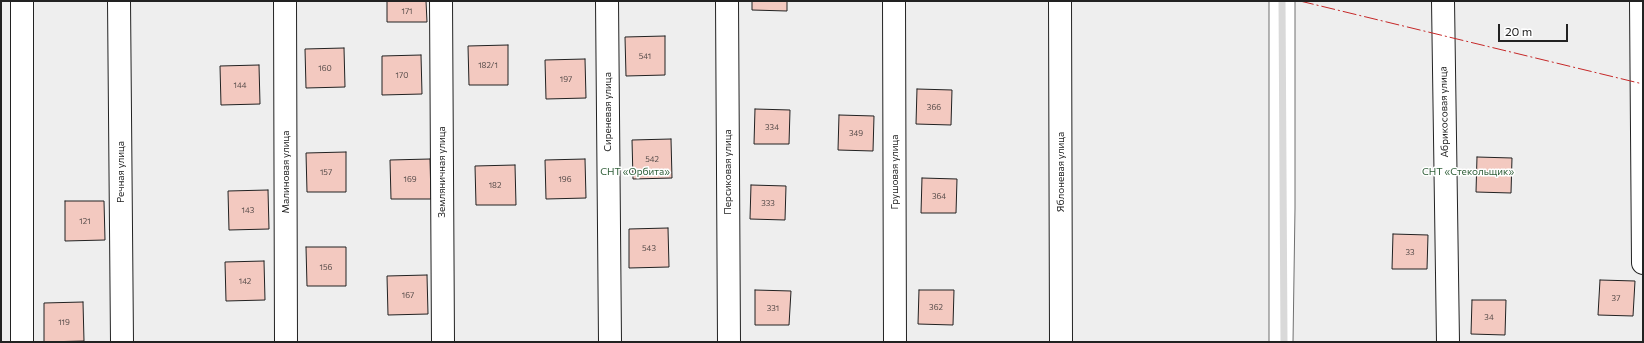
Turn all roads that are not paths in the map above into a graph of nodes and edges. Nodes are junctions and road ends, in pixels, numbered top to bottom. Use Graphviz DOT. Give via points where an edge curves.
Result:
graph roads {
  1 [pos="22,1"];
  2 [pos="119,1"];
  3 [pos="285,1"];
  4 [pos="441,1"];
  5 [pos="608,1"];
  6 [pos="727,1"];
  7 [pos="894,1"];
  8 [pos="1060,1"];
  9 [pos="1442,1"];
  10 [pos="1641,1"];
  11 [pos="1643,263"];
  12 [pos="22,342"];
  13 [pos="122,342"];
  14 [pos="286,342"];
  15 [pos="443,342"];
  16 [pos="610,342"];
  17 [pos="729,342"];
  18 [pos="895,342"];
  19 [pos="1061,342"];
  20 [pos="1448,342"];
  1 -- 12 [label="street"];
  2 -- 13 [label="street, Речная улица"];
  3 -- 14 [label="street, Малиновая улица"];
  4 -- 15 [label="street, Земляничная улица"];
  5 -- 16 [label="street, Сиреневая улица"];
  6 -- 17 [label="street, Персиковая улица"];
  7 -- 18 [label="street, Грушовая улица"];
  8 -- 19 [label="street, Яблоневая улица"];
  9 -- 20 [label="street, Абрикосовая улица"];
  10 -- 11 [label="street"];
}
